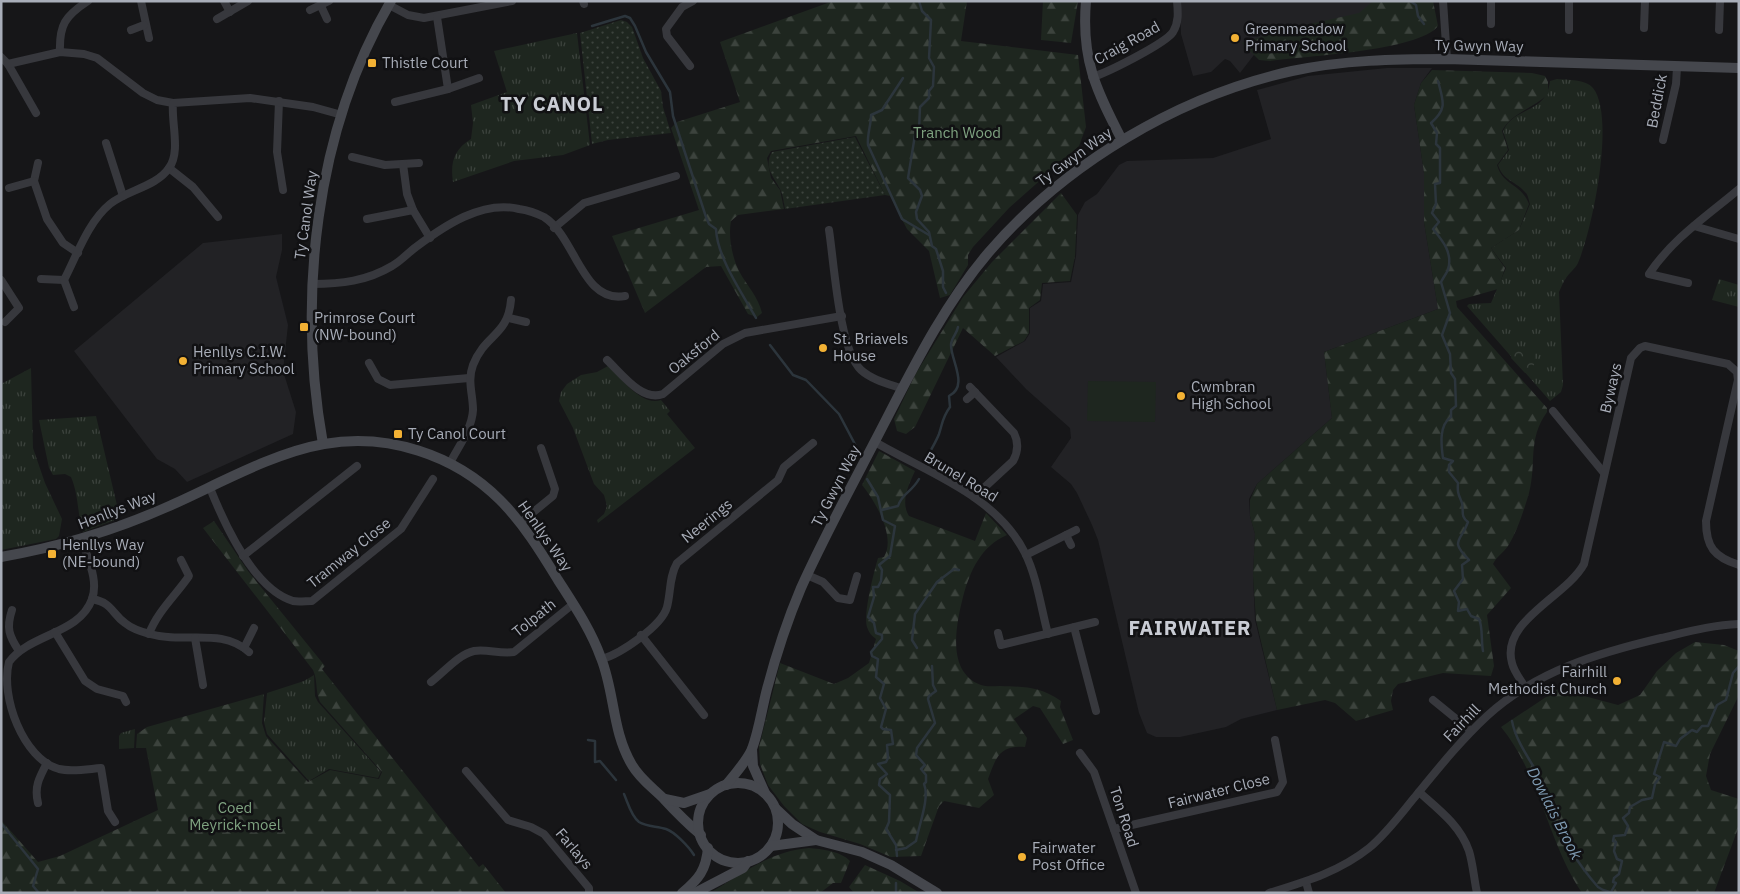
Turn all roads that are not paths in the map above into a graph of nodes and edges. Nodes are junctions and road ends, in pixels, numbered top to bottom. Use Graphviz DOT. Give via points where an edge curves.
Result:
graph roads {
  1 [pos="88,1"];
  2 [pos="141,1"];
  3 [pos="224,1"];
  4 [pos="248,1"];
  5 [pos="329,1"];
  6 [pos="512,1"];
  7 [pos="693,1"];
  8 [pos="1086,1"];
  9 [pos="1177,1"];
  10 [pos="1443,1"];
  11 [pos="1491,1"];
  12 [pos="1570,1"];
  13 [pos="1645,1"];
  14 [pos="1720,1"];
  15 [pos="390,3"];
  16 [pos="481,4"];
  17 [pos="679,4"];
  18 [pos="321,6"];
  19 [pos="310,10"];
  20 [pos="230,12"];
  21 [pos="437,17"];
  22 [pos="217,19"];
  23 [pos="327,19"];
  24 [pos="1490,24"];
  25 [pos="144,25"];
  26 [pos="1644,28"];
  27 [pos="131,30"];
  28 [pos="1569,30"];
  29 [pos="1719,30"];
  30 [pos="149,38"];
  31 [pos="60,52"];
  32 [pos="1,57"];
  33 [pos="1447,59"];
  34 [pos="8,64"];
  35 [pos="690,66"];
  36 [pos="1677,66"];
  37 [pos="1739,68"];
  38 [pos="1092,77"];
  39 [pos="479,78"];
  40 [pos="448,89"];
  41 [pos="279,101"];
  42 [pos="394,102"];
  43 [pos="173,103"];
  44 [pos="36,113"];
  45 [pos="342,115"];
  46 [pos="1122,140"];
  47 [pos="1663,140"];
  48 [pos="106,143"];
  49 [pos="352,156"];
  50 [pos="38,163"];
  51 [pos="419,163"];
  52 [pos="403,164"];
  53 [pos="170,168"];
  54 [pos="676,176"];
  55 [pos="34,181"];
  56 [pos="9,188"];
  57 [pos="1739,189"];
  58 [pos="284,190"];
  59 [pos="123,196"];
  60 [pos="413,210"];
  61 [pos="218,217"];
  62 [pos="367,219"];
  63 [pos="1694,226"];
  64 [pos="554,228"];
  65 [pos="829,230"];
  66 [pos="430,238"];
  67 [pos="1739,239"];
  68 [pos="78,253"];
  69 [pos="1,280"];
  70 [pos="42,280"];
  71 [pos="64,280"];
  72 [pos="1688,283"];
  73 [pos="312,284"];
  74 [pos="625,296"];
  75 [pos="511,300"];
  76 [pos="74,307"];
  77 [pos="842,316"];
  78 [pos="508,318"];
  79 [pos="5,322"];
  80 [pos="526,322"];
  81 [pos="607,360"];
  82 [pos="369,363"];
  83 [pos="469,378"];
  84 [pos="903,389"];
  85 [pos="967,399"];
  86 [pos="1553,410"];
  87 [pos="875,442"];
  88 [pos="813,443"];
  89 [pos="322,444"];
  90 [pos="541,448"];
  91 [pos="450,464"];
  92 [pos="357,466"];
  93 [pos="1604,473"];
  94 [pos="433,479"];
  95 [pos="210,488"];
  96 [pos="974,497"];
  97 [pos="520,523"];
  98 [pos="1076,530"];
  99 [pos="1066,535"];
  100 [pos="82,540"];
  101 [pos="1071,545"];
  102 [pos="1026,555"];
  103 [pos="244,556"];
  104 [pos="1,557"];
  105 [pos="181,560"];
  106 [pos="1739,565"];
  107 [pos="807,575"];
  108 [pos="857,576"];
  109 [pos="92,599"];
  110 [pos="573,604"];
  111 [pos="12,610"];
  112 [pos="1095,622"];
  113 [pos="1739,624"];
  114 [pos="1074,627"];
  115 [pos="254,628"];
  116 [pos="55,632"];
  117 [pos="998,633"];
  118 [pos="149,634"];
  119 [pos="1048,634"];
  120 [pos="641,635"];
  121 [pos="196,638"];
  122 [pos="19,652"];
  123 [pos="602,659"];
  124 [pos="432,682"];
  125 [pos="203,684"];
  126 [pos="1525,687"];
  127 [pos="1093,700"];
  128 [pos="1434,700"];
  129 [pos="126,702"];
  130 [pos="1084,702"];
  131 [pos="1096,711"];
  132 [pos="704,715"];
  133 [pos="1471,732"];
  134 [pos="1275,740"];
  135 [pos="752,749"];
  136 [pos="1080,753"];
  137 [pos="46,763"];
  138 [pos="466,771"];
  139 [pos="726,785"];
  140 [pos="1419,792"];
  141 [pos="711,794"];
  142 [pos="765,794"];
  143 [pos="664,799"];
  144 [pos="38,803"];
  145 [pos="776,809"];
  146 [pos="115,822"];
  147 [pos="1114,829"];
  148 [pos="701,836"];
  149 [pos="816,840"];
  150 [pos="771,846"];
  151 [pos="708,848"];
  152 [pos="748,862"];
  153 [pos="1306,882"];
  154 [pos="589,893"];
  155 [pos="682,893"];
  156 [pos="695,893"];
  157 [pos="937,893"];
  158 [pos="1136,893"];
  159 [pos="1269,893"];
  160 [pos="1309,893"];
  161 [pos="1477,893"];
  1 -- 31 [label="street" via="63,23 59,34"];
  2 -- 25 [label="street"];
  3 -- 20 [label="street"];
  4 -- 20 [label="street"];
  5 -- 18 [label="street"];
  6 -- 16 [label="street"];
  7 -- 17 [label="street"];
  8 -- 38 [label="street" via="1084,46"];
  9 -- 38 [label="street, Craig Road" via="1178,23 1172,33 1124,63"];
  10 -- 33 [label="street"];
  11 -- 24 [label="street"];
  12 -- 28 [label="street"];
  13 -- 26 [label="street"];
  14 -- 29 [label="street"];
  15 -- 21 [label="street" via="415,17"];
  15 -- 45 [label="street, Ty Canol Way"];
  16 -- 21 [label="street"];
  17 -- 35 [label="street" via="666,29 667,36"];
  18 -- 19 [label="street"];
  18 -- 23 [label="street"];
  20 -- 22 [label="street"];
  21 -- 40 [label="street"];
  25 -- 27 [label="street"];
  25 -- 30 [label="street"];
  31 -- 34 [label="street"];
  31 -- 43 [label="street" via="97,58 143,93"];
  32 -- 34 [label="street"];
  33 -- 36 [label="street, Ty Gwyn Way"];
  33 -- 46 [label="street, Ty Gwyn Way" via="1334,64 1261,78 1198,102"];
  34 -- 44 [label="street"];
  36 -- 37 [label="street, Ty Gwyn Way"];
  36 -- 47 [label="street, Beddick"];
  38 -- 46 [label="street"];
  39 -- 40 [label="street"];
  40 -- 42 [label="street"];
  41 -- 43 [label="street" via="250,98"];
  41 -- 45 [label="street"];
  41 -- 58 [label="street" via="277,152"];
  43 -- 53 [label="street" via="174,148"];
  45 -- 73 [label="street, Ty Canol Way" via="326,178"];
  46 -- 84 [label="street, Ty Gwyn Way" via="1059,183 990,252 936,328"];
  48 -- 59 [label="street"];
  49 -- 52 [label="street" via="385,165"];
  50 -- 55 [label="street"];
  51 -- 52 [label="street"];
  52 -- 60 [label="street"];
  53 -- 59 [label="street" via="159,178"];
  53 -- 61 [label="street" via="193,187"];
  54 -- 64 [label="street" via="584,203"];
  55 -- 56 [label="street"];
  55 -- 68 [label="street" via="54,232"];
  57 -- 63 [label="street"];
  59 -- 68 [label="street" via="102,212"];
  60 -- 62 [label="street"];
  60 -- 66 [label="street"];
  63 -- 67 [label="street"];
  63 -- 72 [label="street" via="1660,257 1649,274"];
  64 -- 66 [label="street" via="545,218 518,208 491,209 465,215"];
  64 -- 74 [label="street" via="598,292 613,298"];
  65 -- 77 [label="street"];
  66 -- 73 [label="street" via="393,266 367,278 340,284"];
  68 -- 71 [label="street"];
  69 -- 79 [label="street" via="20,308"];
  70 -- 71 [label="street"];
  71 -- 76 [label="street"];
  73 -- 89 [label="street, Ty Canol Way" via="313,375"];
  75 -- 78 [label="street"];
  77 -- 81 [label="street, Oaksford" via="745,333 723,344 663,394 654,397 645,395"];
  77 -- 84 [label="street" via="848,350 856,365 870,376"];
  78 -- 80 [label="street"];
  78 -- 83 [label="street" via="477,356"];
  82 -- 83 [label="street" via="378,379 390,385"];
  83 -- 91 [label="street" via="472,418"];
  84 -- 87 [label="street, Ty Gwyn Way"];
  85 -- 96 [label="street" via="972,390 1014,433 1017,441 1017,455"];
  86 -- 93 [label="street"];
  87 -- 96 [label="street, Brunel Road"];
  87 -- 107 [label="street, Ty Gwyn Way"];
  88 -- 120 [label="street, Neerings" via="784,467 778,480 678,563 673,571 664,615"];
  89 -- 91 [label="street, Henllys Way" via="387,442"];
  89 -- 95 [label="street, Henllys Way" via="291,452"];
  90 -- 97 [label="street" via="555,489 553,496"];
  91 -- 97 [label="street, Henllys Way" via="481,483"];
  92 -- 103 [label="street"];
  93 -- 106 [label="street, Byways" via="1632,358 1640,348 1660,348 1733,367 1738,380 1706,521 1706,538 1715,554"];
  93 -- 126 [label="street, Byways" via="1584,564 1579,573 1523,624 1514,637 1512,665"];
  94 -- 103 [label="street, Tramway Close" via="402,529 312,601 282,597"];
  95 -- 100 [label="street, Henllys Way"];
  95 -- 103 [label="street, Tramway Close" via="227,529"];
  96 -- 102 [label="street, Brunel Road" via="999,516"];
  97 -- 110 [label="street, Henllys Way"];
  98 -- 99 [label="street"];
  99 -- 101 [label="street"];
  99 -- 102 [label="street"];
  100 -- 104 [label="street, Henllys Way"];
  100 -- 109 [label="street" via="94,578"];
  102 -- 119 [label="street, Brunel Road"];
  105 -- 118 [label="street" via="189,576 159,613"];
  107 -- 108 [label="street" via="823,582 838,598 850,600"];
  107 -- 135 [label="street, Ty Gwyn Way" via="778,648"];
  109 -- 116 [label="street" via="79,617"];
  109 -- 118 [label="street" via="110,606 124,623"];
  110 -- 123 [label="street, Henllys Way"];
  110 -- 124 [label="street, Tolpath" via="514,652 473,651"];
  111 -- 122 [label="street" via="7,623 8,635"];
  112 -- 114 [label="street"];
  113 -- 126 [label="street, Fairhill" via="1712,626 1588,658 1559,668"];
  114 -- 119 [label="street"];
  114 -- 127 [label="street"];
  115 -- 121 [label="street" via="246,650 238,643 221,638"];
  116 -- 122 [label="street"];
  116 -- 129 [label="street" via="85,682 123,696"];
  117 -- 119 [label="street" via="1001,645"];
  118 -- 121 [label="street"];
  120 -- 123 [label="street, Neerings" via="617,653"];
  120 -- 132 [label="street"];
  121 -- 125 [label="street"];
  122 -- 137 [label="street" via="8,662 1,691 15,732 26,747"];
  123 -- 143 [label="street, Henllys Way" via="622,746 641,779"];
  126 -- 133 [label="street, Fairhill" via="1492,711"];
  127 -- 130 [label="street"];
  127 -- 131 [label="street"];
  128 -- 133 [label="street"];
  133 -- 140 [label="street, Fairhill"];
  134 -- 147 [label="street, Fairwater Close" via="1283,782 1277,792"];
  135 -- 139 [label="street, Ty Gwyn Way"];
  135 -- 142 [label="street, Ty Gwyn Way" via="753,766"];
  136 -- 147 [label="street, Ton Road" via="1094,772"];
  137 -- 144 [label="street" via="35,792"];
  137 -- 146 [label="street" via="60,769 101,768 108,811"];
  138 -- 154 [label="street, Farlays" via="508,820 531,826 544,834 589,888"];
  139 -- 141 [label="street"];
  139 -- 142 [label="street" via="748,784"];
  140 -- 153 [label="street, Fairhill" via="1369,848 1338,868"];
  140 -- 161 [label="street" via="1460,833 1468,849"];
  141 -- 143 [label="street" via="684,804"];
  141 -- 148 [label="street" via="700,814"];
  142 -- 145 [label="street"];
  143 -- 148 [label="street, Henllys Way"];
  145 -- 149 [label="street"];
  145 -- 150 [label="street" via="777,832"];
  147 -- 158 [label="street, Ton Road"];
  148 -- 151 [label="street"];
  149 -- 150 [label="street"];
  149 -- 157 [label="street" via="862,852 891,865"];
  150 -- 152 [label="street"];
  151 -- 152 [label="street" via="729,862"];
  151 -- 155 [label="street" via="700,878"];
  152 -- 156 [label="street" via="743,868"];
  153 -- 159 [label="street, Fairhill"];
  153 -- 160 [label="street"];
}
